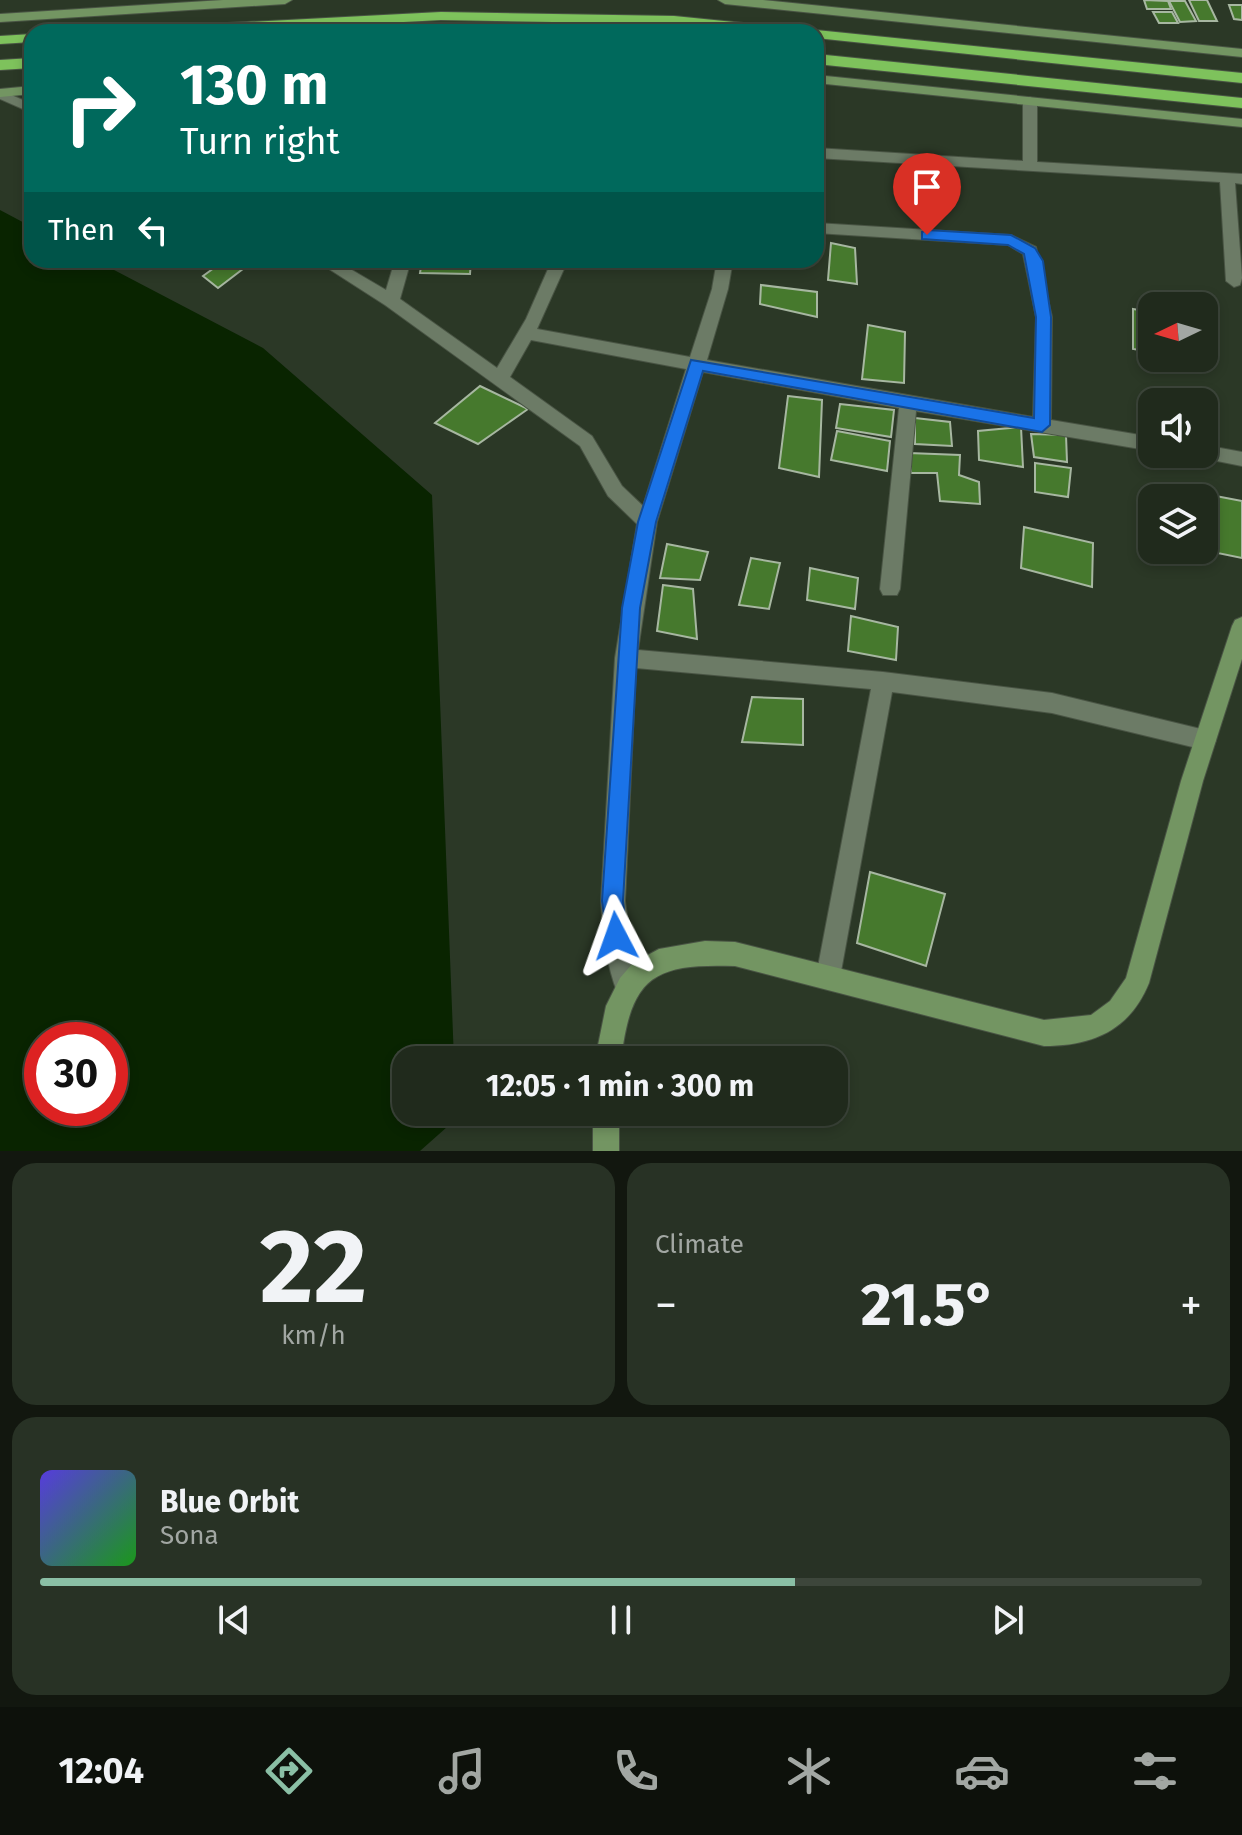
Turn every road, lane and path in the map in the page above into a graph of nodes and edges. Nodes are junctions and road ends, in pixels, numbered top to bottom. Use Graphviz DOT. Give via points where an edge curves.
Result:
graph roads {
  1 [pos="285,0"];
  2 [pos="725,0"];
  3 [pos="266,1"];
  4 [pos="772,3"];
  5 [pos="0,18"];
  6 [pos="286,24"];
  7 [pos="714,24"];
  8 [pos="824,35"];
  9 [pos="24,38"];
  10 [pos="0,40"];
  11 [pos="1242,53"];
  12 [pos="824,60"];
  13 [pos="24,64"];
  14 [pos="0,65"];
  15 [pos="1242,78"];
  16 [pos="824,80"];
  17 [pos="24,91"];
  18 [pos="0,94"];
  19 [pos="1030,101"];
  20 [pos="1242,103"];
  21 [pos="24,105"];
  22 [pos="1242,123"];
  23 [pos="824,153"];
  24 [pos="1030,166"];
  25 [pos="1235,178"];
  26 [pos="824,228"];
  27 [pos="336,268"];
  28 [pos="401,268"];
  29 [pos="556,268"];
  30 [pos="723,268"];
  31 [pos="1234,281"];
  32 [pos="391,301"];
  33 [pos="526,333"];
  34 [pos="697,364"];
  35 [pos="499,380"];
  36 [pos="908,403"];
  37 [pos="1042,425"];
  38 [pos="1138,442"];
  39 [pos="1218,455"];
  40 [pos="1242,459"];
  41 [pos="647,522"];
  42 [pos="890,589"];
  43 [pos="1242,626"];
  44 [pos="626,658"];
  45 [pos="883,681"];
  46 [pos="1205,740"];
  47 [pos="828,977"];
  48 [pos="627,985"];
  49 [pos="609,1046"];
  50 [pos="606,1126"];
  51 [pos="606,1151"];
  1 -- 3 [label="main road"];
  2 -- 4 [label="main road"];
  3 -- 5 [label="main road"];
  4 -- 11 [label="main road"];
  6 -- 7 [label="highway" via="441,16"];
  8 -- 15 [label="highway"];
  9 -- 10 [label="highway"];
  12 -- 20 [label="highway"];
  13 -- 14 [label="highway"];
  16 -- 19 [label="main road"];
  17 -- 18 [label="main road"];
  18 -- 21 [label="street"];
  19 -- 22 [label="main road"];
  19 -- 24 [label="street"];
  23 -- 24 [label="street"];
  24 -- 25 [label="street"];
  25 -- 31 [label="street"];
  26 -- 37 [label="street" via="1022,244 1035,261 1044,317"];
  27 -- 32 [label="street"];
  28 -- 32 [label="street"];
  29 -- 33 [label="street"];
  30 -- 34 [label="street"];
  32 -- 35 [label="street"];
  33 -- 34 [label="street"];
  33 -- 35 [label="street"];
  34 -- 36 [label="street"];
  34 -- 41 [label="street"];
  35 -- 41 [label="street" via="586,441 615,491"];
  36 -- 37 [label="street"];
  36 -- 42 [label="street"];
  37 -- 38 [label="street"];
  39 -- 40 [label="street"];
  41 -- 44 [label="street"];
  43 -- 46 [label="main road"];
  44 -- 45 [label="street"];
  44 -- 48 [label="street" via="613,901"];
  45 -- 46 [label="street" via="1052,703"];
  45 -- 47 [label="street"];
  46 -- 47 [label="main road" via="1137,983 1122,1010 1104,1024 1080,1034 1044,1033"];
  47 -- 48 [label="main road" via="735,954 699,951 646,966"];
  48 -- 49 [label="main road" via="611,1023"];
  50 -- 51 [label="main road"];
}
